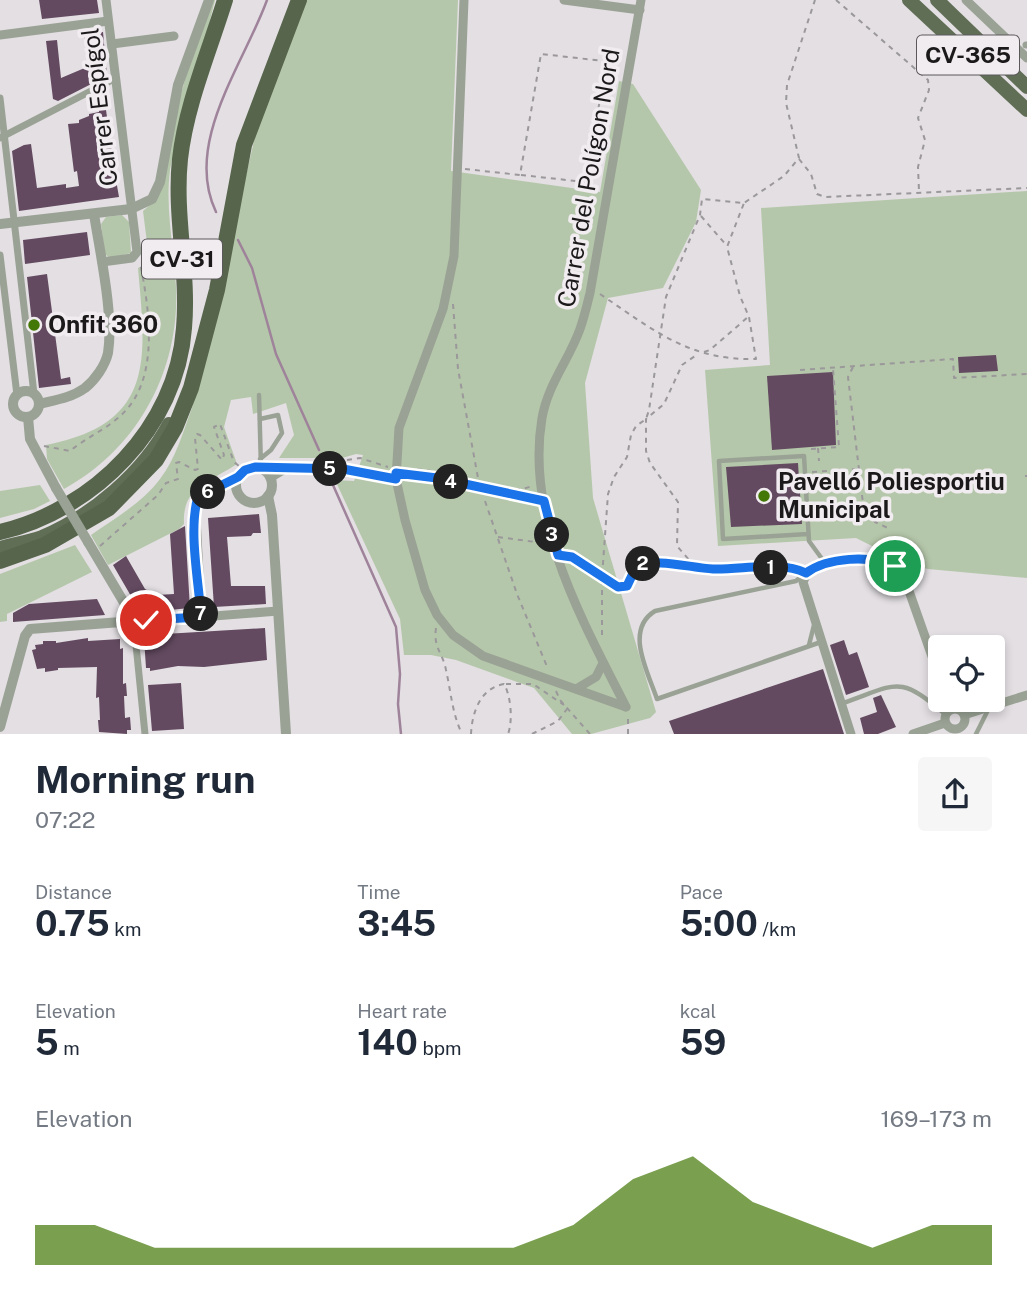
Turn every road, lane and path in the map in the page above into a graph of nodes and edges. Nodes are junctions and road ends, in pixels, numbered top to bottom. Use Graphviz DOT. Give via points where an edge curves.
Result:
graph roads {
  1 [pos="106,0"];
  2 [pos="209,0"];
  3 [pos="225,0"];
  4 [pos="299,0"];
  5 [pos="464,0"];
  6 [pos="564,0"];
  7 [pos="814,0"];
  8 [pos="836,0"];
  9 [pos="909,0"];
  10 [pos="936,0"];
  11 [pos="966,0"];
  12 [pos="640,5"];
  13 [pos="108,21"];
  14 [pos="0,35"];
  15 [pos="174,36"];
  16 [pos="112,44"];
  17 [pos="997,57"];
  18 [pos="1027,58"];
  19 [pos="607,61"];
  20 [pos="630,64"];
  21 [pos="116,78"];
  22 [pos="1027,79"];
  23 [pos="1027,87"];
  24 [pos="0,98"];
  25 [pos="1027,110"];
  26 [pos="2,137"];
  27 [pos="799,158"];
  28 [pos="457,168"];
  29 [pos="520,175"];
  30 [pos="1027,188"];
  31 [pos="919,191"];
  32 [pos="744,202"];
  33 [pos="131,209"];
  34 [pos="94,214"];
  35 [pos="700,215"];
  36 [pos="14,223"];
  37 [pos="0,224"];
  38 [pos="727,247"];
  39 [pos="136,252"];
  40 [pos="0,255"];
  41 [pos="102,262"];
  42 [pos="599,293"];
  43 [pos="447,295"];
  44 [pos="749,317"];
  45 [pos="660,334"];
  46 [pos="199,352"];
  47 [pos="701,353"];
  48 [pos="853,366"];
  49 [pos="833,368"];
  50 [pos="800,370"];
  51 [pos="1027,374"];
  52 [pos="17,395"];
  53 [pos="259,395"];
  54 [pos="37,399"];
  55 [pos="13,406"];
  56 [pos="0,408"];
  57 [pos="28,417"];
  58 [pos="260,419"];
  59 [pos="646,419"];
  60 [pos="818,448"];
  61 [pos="36,449"];
  62 [pos="811,449"];
  63 [pos="819,461"];
  64 [pos="260,464"];
  65 [pos="817,466"];
  66 [pos="286,468"];
  67 [pos="859,469"];
  68 [pos="238,472"];
  69 [pos="812,472"];
  70 [pos="817,472"];
  71 [pos="396,473"];
  72 [pos="270,478"];
  73 [pos="478,478"];
  74 [pos="541,479"];
  75 [pos="268,496"];
  76 [pos="485,501"];
  77 [pos="544,501"];
  78 [pos="890,528"];
  79 [pos="0,532"];
  80 [pos="808,534"];
  81 [pos="498,537"];
  82 [pos="555,544"];
  83 [pos="90,547"];
  84 [pos="0,548"];
  85 [pos="558,555"];
  86 [pos="0,561"];
  87 [pos="428,564"];
  88 [pos="825,564"];
  89 [pos="418,565"];
  90 [pos="692,568"];
  91 [pos="806,573"];
  92 [pos="602,575"];
  93 [pos="129,611"];
  94 [pos="278,611"];
  95 [pos="437,615"];
  96 [pos="201,617"];
  97 [pos="813,617"];
  98 [pos="146,620"];
  99 [pos="121,622"];
  100 [pos="135,635"];
  101 [pos="602,635"];
  102 [pos="821,641"];
  103 [pos="928,645"];
  104 [pos="809,646"];
  105 [pos="603,663"];
  106 [pos="551,681"];
  107 [pos="504,684"];
  108 [pos="576,689"];
  109 [pos="1027,695"];
  110 [pos="928,699"];
  111 [pos="1005,702"];
  112 [pos="842,704"];
  113 [pos="626,707"];
  114 [pos="568,708"];
  115 [pos="947,712"];
  116 [pos="961,712"];
  117 [pos="974,712"];
  118 [pos="987,712"];
  119 [pos="964,715"];
  120 [pos="0,727"];
  121 [pos="959,731"];
  122 [pos="145,734"];
  123 [pos="286,734"];
  124 [pos="461,734"];
  125 [pos="471,734"];
  126 [pos="508,734"];
  127 [pos="531,734"];
  128 [pos="590,734"];
  129 [pos="628,734"];
  130 [pos="851,734"];
  131 [pos="914,734"];
  132 [pos="976,734"];
  1 -- 13 [label="street, Carrer Espígol"];
  2 -- 33 [label="street" via="178,85 160,182 152,199"];
  3 -- 79 [label="highway, CV-31" via="189,113 180,158 178,209 186,296 184,331 168,392 142,438 116,468 81,497 49,515"];
  4 -- 46 [label="highway, CV-31" via="244,145 217,290"];
  5 -- 28 [label="street"];
  6 -- 12 [label="street"];
  7 -- 27 [label="path" via="787,85 786,103"];
  8 -- 31 [label="path" via="928,80 929,90 918,118 925,140 918,167"];
  9 -- 25 [label="main road, CV-365"];
  10 -- 17 [label="main road, CV-365"];
  11 -- 18 [label="street"];
  12 -- 20 [label="street, Carrer del Polígon Nord"];
  13 -- 14 [label="street"];
  13 -- 16 [label="street, Carrer Espígol"];
  15 -- 16 [label="street"];
  16 -- 21 [label="street, Carrer Espígol"];
  17 -- 22 [label="main road"];
  17 -- 23 [label="main road, CV-365"];
  19 -- 20 [label="path"];
  19 -- 29 [label="path" via="585,182"];
  19 -- 29 [label="path" via="541,54"];
  20 -- 74 [label="street, Carrer del Polígon Nord" via="590,293 580,330 551,385 542,417"];
  21 -- 26 [label="street"];
  21 -- 33 [label="street, Carrer Espígol"];
  24 -- 26 [label="street"];
  26 -- 36 [label="street"];
  27 -- 31 [label="path" via="811,174 817,194 825,197"];
  27 -- 32 [label="path" via="784,176"];
  28 -- 29 [label="path"];
  28 -- 43 [label="street" via="454,256"];
  30 -- 31 [label="path"];
  32 -- 35 [label="path" via="702,199"];
  32 -- 38 [label="path"];
  33 -- 34 [label="street"];
  33 -- 39 [label="street, Carrer Espígol"];
  34 -- 36 [label="street"];
  34 -- 41 [label="street"];
  35 -- 38 [label="path"];
  35 -- 45 [label="path" via="666,297"];
  36 -- 37 [label="street"];
  36 -- 54 [label="street"];
  38 -- 44 [label="path"];
  39 -- 41 [label="street" via="132,258"];
  39 -- 61 [label="path" via="150,345 134,399 125,411 70,451 50,446"];
  40 -- 52 [label="street"];
  41 -- 54 [label="street" via="109,331 107,355 98,375 65,398"];
  42 -- 45 [label="path"];
  43 -- 71 [label="street" via="399,428"];
  43 -- 73 [label="path" via="454,306 458,369"];
  44 -- 47 [label="path"];
  44 -- 47 [label="path" via="756,359"];
  45 -- 47 [label="path"];
  45 -- 59 [label="path"];
  46 -- 84 [label="main road, CV-31" via="165,431 128,478 69,523 41,537"];
  46 -- 86 [label="highway" via="175,428 138,480 76,529"];
  47 -- 59 [label="path" via="682,365 664,404"];
  48 -- 49 [label="path"];
  48 -- 51 [label="path" via="953,359 954,378"];
  48 -- 67 [label="path" via="848,377"];
  49 -- 50 [label="path"];
  49 -- 60 [label="path" via="839,446"];
  52 -- 54 [label="street" via="24,391"];
  52 -- 55 [label="street"];
  53 -- 58 [label="lane"];
  54 -- 57 [label="street" via="36,413"];
  55 -- 56 [label="street"];
  55 -- 57 [label="street" via="19,415"];
  57 -- 61 [label="street"];
  58 -- 64 [label="lane"];
  58 -- 64 [label="lane" via="278,415 282,433"];
  59 -- 90 [label="path" via="646,451 678,502 677,546"];
  59 -- 92 [label="path" via="631,435 627,457 608,494"];
  60 -- 62 [label="path"];
  60 -- 63 [label="path"];
  61 -- 83 [label="street, bridge"];
  64 -- 66 [label="street"];
  64 -- 68 [label="street"];
  64 -- 72 [label="street"];
  65 -- 70 [label="path"];
  66 -- 71 [label="street"];
  66 -- 72 [label="street"];
  67 -- 70 [label="path"];
  67 -- 78 [label="path" via="864,512"];
  68 -- 75 [label="street" via="239,494 247,501 258,502"];
  68 -- 83 [label="path" via="220,424 214,427 222,460 197,434 198,469 176,463 178,479 166,483 158,495"];
  68 -- 96 [label="street" via="198,497"];
  69 -- 70 [label="path"];
  71 -- 74 [label="path" via="426,470 511,489 523,489"];
  71 -- 77 [label="path"];
  71 -- 89 [label="street"];
  72 -- 75 [label="street"];
  74 -- 77 [label="street, Carrer del Polígon Nord"];
  75 -- 94 [label="street"];
  76 -- 81 [label="path"];
  77 -- 82 [label="street, Carrer del Polígon Nord"];
  80 -- 80 [label="lane" via="804,456 719,461 723,539"];
  80 -- 88 [label="lane"];
  81 -- 82 [label="path"];
  81 -- 106 [label="path"];
  82 -- 85 [label="street, Carrer del Polígon Nord"];
  83 -- 93 [label="street"];
  85 -- 92 [label="path" via="572,557"];
  85 -- 105 [label="street, Carrer del Polígon Nord"];
  87 -- 89 [label="lane"];
  88 -- 91 [label="street"];
  88 -- 103 [label="street" via="881,560 895,566 903,575"];
  89 -- 95 [label="street"];
  90 -- 91 [label="path" via="794,567"];
  90 -- 92 [label="path" via="642,564 623,587"];
  91 -- 97 [label="street" via="803,582"];
  91 -- 104 [label="lane" via="796,581 666,608 649,615 639,628 638,642 657,699"];
  92 -- 101 [label="path"];
  93 -- 98 [label="street" via="143,614"];
  93 -- 99 [label="street"];
  94 -- 96 [label="street"];
  94 -- 123 [label="street"];
  95 -- 106 [label="street" via="453,635 483,656"];
  95 -- 124 [label="path" via="436,647 446,668"];
  96 -- 98 [label="street"];
  97 -- 102 [label="street"];
  97 -- 104 [label="lane"];
  98 -- 100 [label="street"];
  99 -- 100 [label="street" via="125,631"];
  99 -- 120 [label="street" via="30,629"];
  100 -- 122 [label="street"];
  102 -- 104 [label="lane"];
  102 -- 112 [label="street"];
  105 -- 108 [label="street" via="596,677"];
  105 -- 113 [label="street, Carrer del Polígon Nord"];
  106 -- 108 [label="street"];
  106 -- 114 [label="path"];
  107 -- 114 [label="path" via="533,684"];
  107 -- 125 [label="path" via="495,685 476,705"];
  107 -- 126 [label="path" via="511,722"];
  108 -- 113 [label="street"];
  109 -- 111 [label="street"];
  110 -- 112 [label="lane" via="897,685"];
  112 -- 130 [label="street"];
  113 -- 129 [label="path"];
  114 -- 127 [label="path" via="558,721"];
  114 -- 128 [label="path"];
  115 -- 121 [label="street" via="951,729"];
  115 -- 131 [label="street"];
  116 -- 119 [label="street"];
  117 -- 119 [label="street"];
  118 -- 132 [label="lane"];
  119 -- 121 [label="street"];
}
